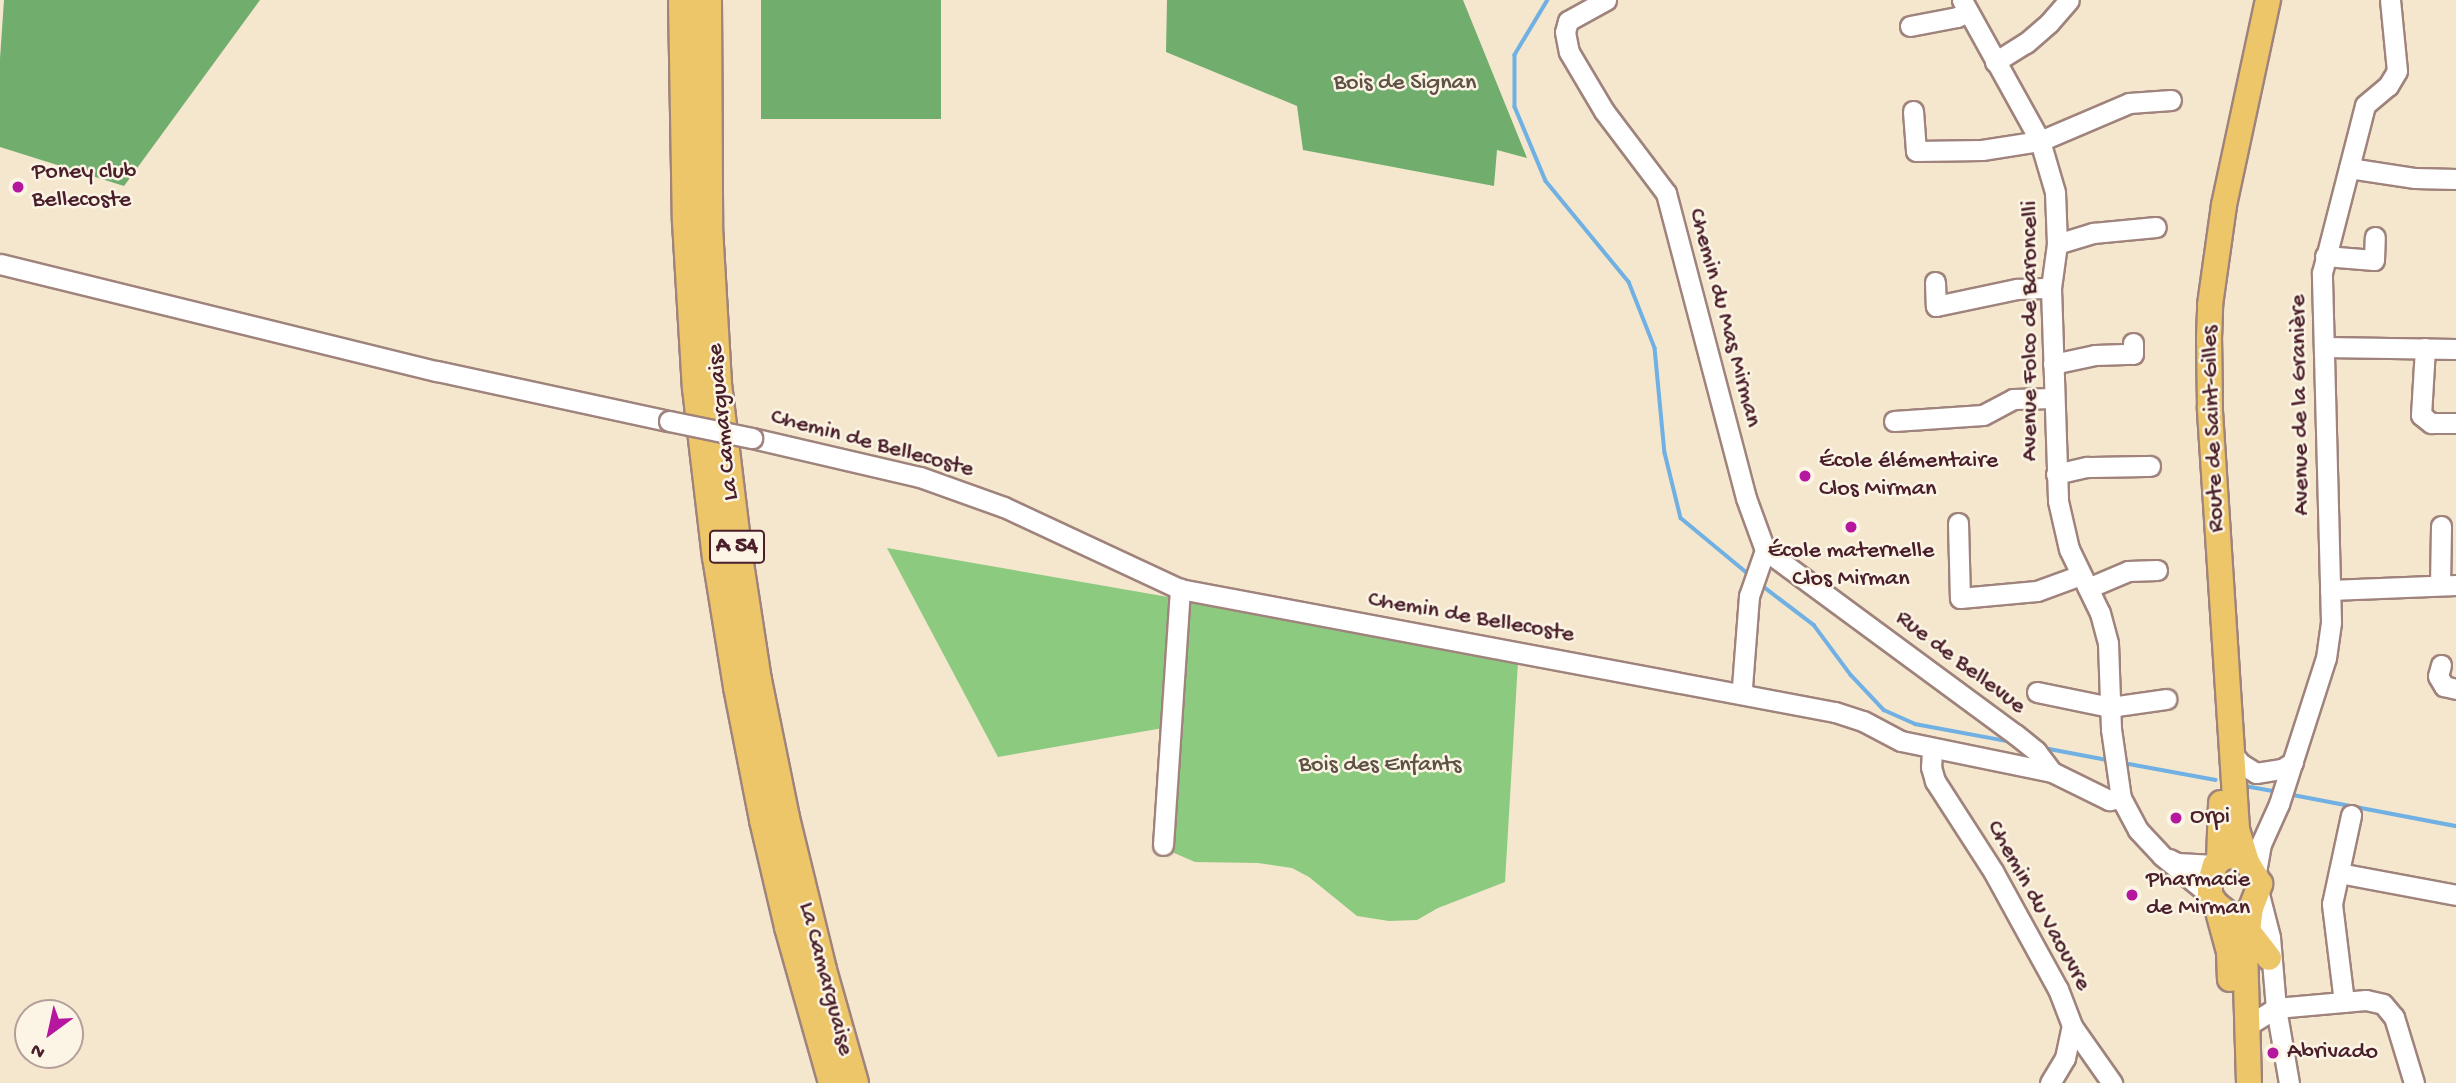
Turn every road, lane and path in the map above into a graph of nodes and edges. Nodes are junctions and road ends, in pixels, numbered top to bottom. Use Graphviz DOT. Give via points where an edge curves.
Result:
graph roads {
  1 [pos="707,0"];
  2 [pos="1606,0"];
  3 [pos="2069,0"];
  4 [pos="2259,0"];
  5 [pos="2268,0"];
  6 [pos="2390,0"];
  7 [pos="1965,6"];
  8 [pos="682,7"];
  9 [pos="1910,26"];
  10 [pos="1995,62"];
  11 [pos="2171,100"];
  12 [pos="714,104"];
  13 [pos="1913,111"];
  14 [pos="2040,141"];
  15 [pos="2349,169"];
  16 [pos="2456,180"];
  17 [pos="708,227"];
  18 [pos="2156,227"];
  19 [pos="2375,237"];
  20 [pos="2057,244"];
  21 [pos="2325,256"];
  22 [pos="0,264"];
  23 [pos="1935,282"];
  24 [pos="2051,288"];
  25 [pos="2133,343"];
  26 [pos="2324,347"];
  27 [pos="2425,348"];
  28 [pos="2456,349"];
  29 [pos="2053,364"];
  30 [pos="2054,398"];
  31 [pos="1894,421"];
  32 [pos="2456,423"];
  33 [pos="2150,466"];
  34 [pos="2056,474"];
  35 [pos="1958,523"];
  36 [pos="2441,526"];
  37 [pos="1765,550"];
  38 [pos="2157,570"];
  39 [pos="2085,581"];
  40 [pos="2448,585"];
  41 [pos="1180,589"];
  42 [pos="2330,590"];
  43 [pos="2441,665"];
  44 [pos="2456,689"];
  45 [pos="2037,692"];
  46 [pos="1745,694"];
  47 [pos="2166,699"];
  48 [pos="2110,708"];
  49 [pos="1932,750"];
  50 [pos="2232,753"];
  51 [pos="2293,762"];
  52 [pos="2052,772"];
  53 [pos="2121,798"];
  54 [pos="2351,815"];
  55 [pos="2271,817"];
  56 [pos="1163,845"];
  57 [pos="2162,856"];
  58 [pos="2218,861"];
  59 [pos="2339,873"];
  60 [pos="2251,885"];
  61 [pos="2456,895"];
  62 [pos="2216,903"];
  63 [pos="2269,957"];
  64 [pos="2344,1002"];
  65 [pos="2276,1008"];
  66 [pos="2073,1026"];
  67 [pos="2247,1026"];
  68 [pos="833,1083"];
  69 [pos="854,1083"];
  70 [pos="2050,1083"];
  71 [pos="2112,1083"];
  72 [pos="2232,1083"];
  73 [pos="2249,1083"];
  74 [pos="2289,1083"];
  75 [pos="2414,1083"];
  1 -- 17 [label="highway, La Camarguaise / A 54"];
  2 -- 37 [label="street, Chemin du Mas Mirman" via="1568,21 1569,52 1604,111 1666,192 1746,498"];
  3 -- 10 [label="street" via="2034,37"];
  4 -- 58 [label="main road, Route de Saint-Gilles" via="2221,184 2203,306 2205,460 2221,725"];
  5 -- 50 [label="main road, Route de Saint-Gilles" via="2224,205 2210,305 2210,407"];
  6 -- 15 [label="street, Avenue de la Granière" via="2397,71 2388,86 2365,105"];
  7 -- 9 [label="street" via="1956,18"];
  7 -- 10 [label="street, Avenue Folco de Baroncelli"];
  8 -- 68 [label="highway, La Camarguaise / A 54" via="694,332 717,557 764,820"];
  10 -- 14 [label="street, Avenue Folco de Baroncelli"];
  11 -- 14 [label="street" via="2129,103"];
  12 -- 17 [label="highway"];
  13 -- 14 [label="street" via="1916,151 1982,150"];
  14 -- 20 [label="street, Avenue Folco de Baroncelli" via="2055,192"];
  15 -- 16 [label="street"];
  15 -- 21 [label="street, Avenue de la Granière"];
  17 -- 69 [label="highway, La Camarguaise / A 54" via="717,384 757,680 799,880"];
  18 -- 20 [label="street" via="2093,233"];
  19 -- 21 [label="street" via="2374,260"];
  20 -- 24 [label="street, Avenue Folco de Baroncelli"];
  21 -- 26 [label="street, Avenue de la Granière"];
  22 -- 41 [label="street, Chemin de Bellecoste, bridge" via="438,371 919,477 1004,507"];
  23 -- 24 [label="street" via="1936,306 2017,289"];
  24 -- 29 [label="street, Avenue Folco de Baroncelli"];
  25 -- 29 [label="street" via="2133,354 2095,355"];
  26 -- 27 [label="street"];
  26 -- 42 [label="street, Avenue de la Granière"];
  27 -- 28 [label="street"];
  27 -- 32 [label="street" via="2421,415 2431,423"];
  29 -- 30 [label="street, Avenue Folco de Baroncelli"];
  30 -- 31 [label="street" via="2013,399 1983,415"];
  30 -- 34 [label="street, Avenue Folco de Baroncelli"];
  33 -- 34 [label="street" via="2087,467"];
  34 -- 39 [label="street, Avenue Folco de Baroncelli" via="2068,549"];
  35 -- 39 [label="street" via="1960,598"];
  36 -- 40 [label="street"];
  37 -- 46 [label="street" via="1749,596"];
  37 -- 52 [label="street, Rue de Bellevue" via="2015,734"];
  38 -- 39 [label="street"];
  39 -- 48 [label="street, Avenue Folco de Baroncelli" via="2101,612 2108,643"];
  40 -- 42 [label="street"];
  41 -- 46 [label="street, Chemin de Bellecoste"];
  41 -- 56 [label="street"];
  42 -- 51 [label="street, Avenue de la Granière" via="2326,658"];
  43 -- 44 [label="street" via="2438,676 2444,686"];
  45 -- 48 [label="street"];
  46 -- 49 [label="street, Chemin de Bellecoste" via="1844,715"];
  47 -- 48 [label="street"];
  48 -- 53 [label="street, Avenue Folco de Baroncelli"];
  49 -- 52 [label="street, Chemin de Bellecoste"];
  49 -- 66 [label="street, Chemin du Vaouvre" via="1935,781 1993,871 2058,989"];
  50 -- 51 [label="street" via="2256,773 2282,769"];
  50 -- 60 [label="main road, Route de Saint-Gilles" via="2237,829"];
  51 -- 55 [label="street, Avenue de la Granière" via="2280,804"];
  52 -- 53 [label="street, Chemin de Bellecoste" via="2109,800"];
  53 -- 57 [label="street" via="2138,830"];
  54 -- 59 [label="street"];
  55 -- 60 [label="street, Avenue de la Granière"];
  55 -- 60 [label="street, Avenue de la Granière"];
  57 -- 58 [label="street" via="2177,863"];
  57 -- 62 [label="street"];
  58 -- 60 [label="main road" via="2238,856"];
  58 -- 62 [label="main road, Route de Saint-Gilles" via="2210,881"];
  59 -- 61 [label="street"];
  59 -- 64 [label="street" via="2332,913"];
  60 -- 62 [label="main road"];
  60 -- 63 [label="main road"];
  60 -- 63 [label="street" via="2270,937"];
  60 -- 67 [label="main road, Route de Saint-Gilles" via="2245,951"];
  62 -- 72 [label="main road" via="2229,952"];
  63 -- 65 [label="street"];
  64 -- 65 [label="street"];
  64 -- 75 [label="street" via="2383,1004 2394,1017"];
  65 -- 67 [label="street"];
  65 -- 74 [label="street"];
  66 -- 70 [label="street" via="2065,1058"];
  66 -- 71 [label="street, Chemin du Vaouvre"];
  67 -- 73 [label="main road, Route de Saint-Gilles"];
}
